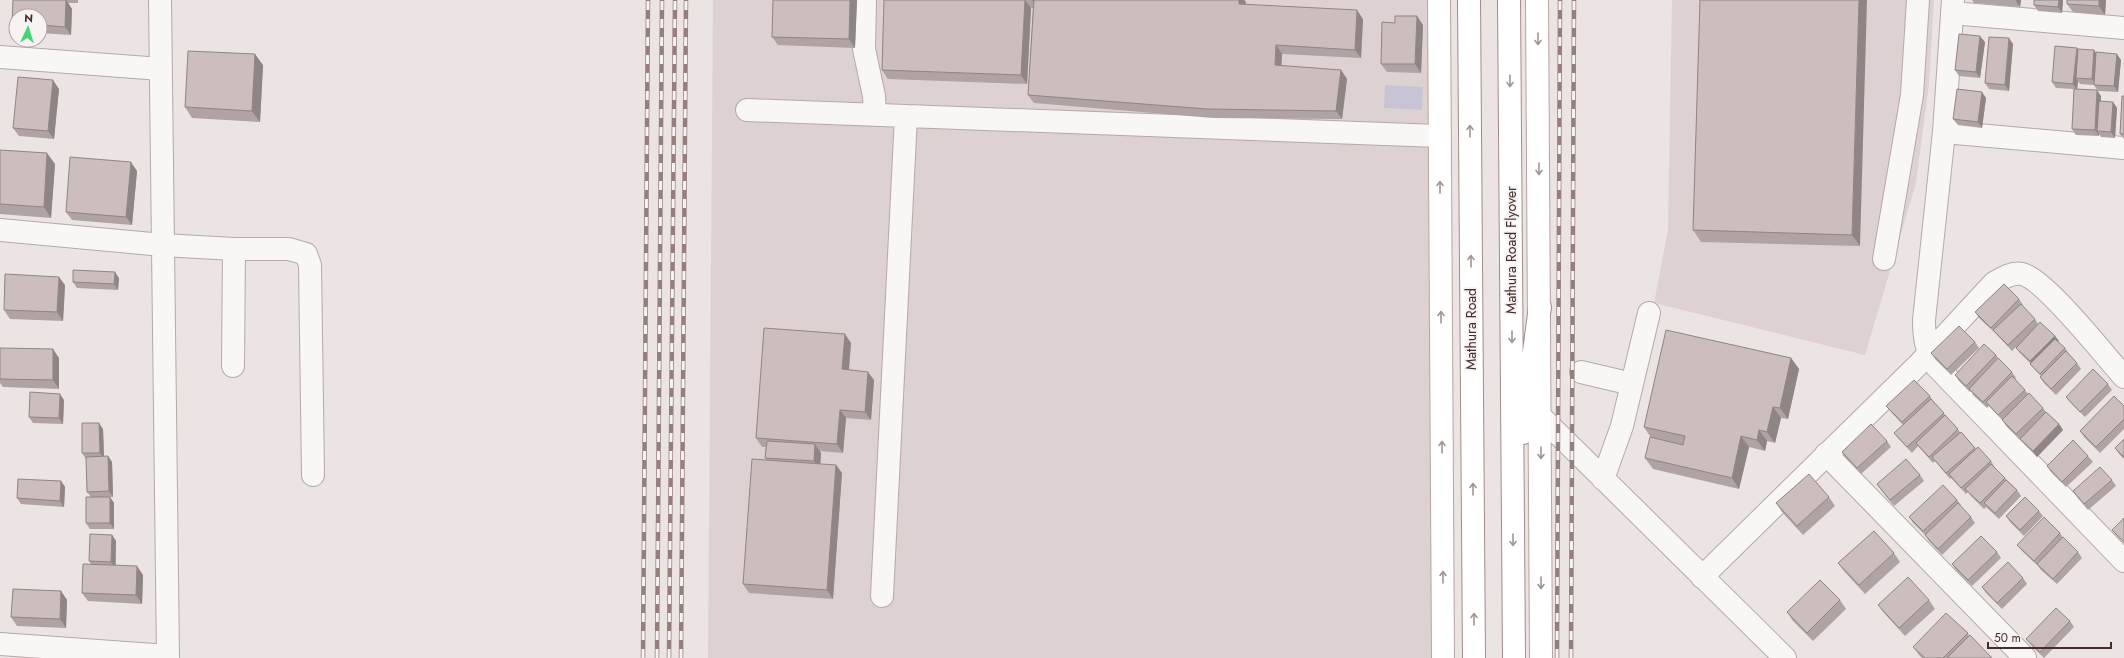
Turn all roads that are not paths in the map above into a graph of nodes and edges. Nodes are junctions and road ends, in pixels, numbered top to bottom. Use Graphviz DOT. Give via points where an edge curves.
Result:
graph roads {
  1 [pos="160,0"];
  2 [pos="865,0"];
  3 [pos="1439,0"];
  4 [pos="1469,0"];
  5 [pos="1509,0"];
  6 [pos="1537,0"];
  7 [pos="1918,0"];
  8 [pos="1953,6"];
  9 [pos="2037,10"];
  10 [pos="2124,28"];
  11 [pos="0,58"];
  12 [pos="161,69"];
  13 [pos="747,110"];
  14 [pos="875,115"];
  15 [pos="906,116"];
  16 [pos="1944,132"];
  17 [pos="1440,136"];
  18 [pos="2124,148"];
  19 [pos="0,230"];
  20 [pos="163,245"];
  21 [pos="234,249"];
  22 [pos="1884,260"];
  23 [pos="1540,307"];
  24 [pos="1649,312"];
  25 [pos="1928,354"];
  26 [pos="233,366"];
  27 [pos="1581,372"];
  28 [pos="2124,378"];
  29 [pos="1632,384"];
  30 [pos="1541,417"];
  31 [pos="1826,454"];
  32 [pos="313,475"];
  33 [pos="1603,479"];
  34 [pos="1513,501"];
  35 [pos="2124,561"];
  36 [pos="1702,577"];
  37 [pos="882,596"];
  38 [pos="0,644"];
  39 [pos="168,657"];
  40 [pos="1443,658"];
  41 [pos="1474,658"];
  42 [pos="1514,658"];
  43 [pos="1541,658"];
  44 [pos="1785,658"];
  45 [pos="2025,658"];
  1 -- 12 [label="street"];
  2 -- 14 [label="street" via="864,49 874,96"];
  3 -- 17 [label="main road"];
  41 -- 4 [label="main road, Mathura Road, one-way"];
  5 -- 34 [label="main road, Mathura Road Flyover, one-way"];
  6 -- 23 [label="main road, one-way"];
  7 -- 22 [label="street" via="1912,95"];
  8 -- 9 [label="street"];
  8 -- 16 [label="street"];
  9 -- 10 [label="street"];
  11 -- 12 [label="street"];
  12 -- 20 [label="street"];
  13 -- 14 [label="street"];
  14 -- 15 [label="street"];
  15 -- 17 [label="street"];
  15 -- 37 [label="street"];
  16 -- 18 [label="street"];
  16 -- 25 [label="street" via="1924,320 1924,338"];
  40 -- 17 [label="main road, one-way"];
  19 -- 20 [label="street"];
  20 -- 21 [label="street"];
  20 -- 39 [label="street"];
  21 -- 26 [label="street"];
  21 -- 32 [label="street" via="289,249 306,254 310,265"];
  23 -- 30 [label="main road"];
  23 -- 34 [label="main road"];
  24 -- 29 [label="street"];
  25 -- 28 [label="street" via="1994,283 2007,275 2021,274 2034,279 2050,294"];
  25 -- 31 [label="street"];
  25 -- 35 [label="street" via="1936,366"];
  27 -- 29 [label="street"];
  29 -- 33 [label="street" via="1622,426"];
  30 -- 33 [label="street"];
  30 -- 43 [label="main road, one-way"];
  31 -- 36 [label="street"];
  31 -- 45 [label="street"];
  33 -- 36 [label="street"];
  34 -- 42 [label="main road, one-way"];
  36 -- 44 [label="street"];
  38 -- 39 [label="street"];
}
